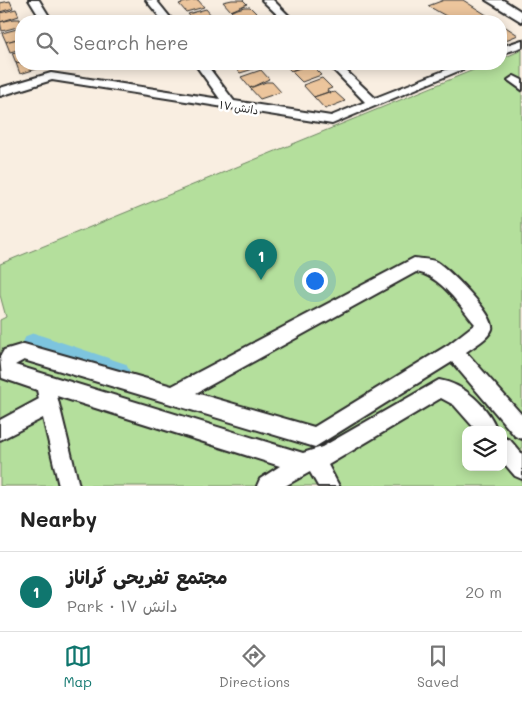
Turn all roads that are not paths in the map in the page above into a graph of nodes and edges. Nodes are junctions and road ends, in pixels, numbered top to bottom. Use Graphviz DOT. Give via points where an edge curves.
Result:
graph roads {
  1 [pos="34,0"];
  2 [pos="151,0"];
  3 [pos="268,0"];
  4 [pos="493,0"];
  5 [pos="43,15"];
  6 [pos="163,15"];
  7 [pos="283,15"];
  8 [pos="522,18"];
  9 [pos="522,43"];
  10 [pos="507,49"];
  11 [pos="205,70"];
  12 [pos="339,70"];
  13 [pos="455,70"];
  14 [pos="522,77"];
  15 [pos="522,86"];
  16 [pos="0,92"];
  17 [pos="373,103"];
  18 [pos="232,106"];
  19 [pos="454,351"];
  20 [pos="45,384"];
  21 [pos="173,396"];
  22 [pos="50,404"];
  23 [pos="485,426"];
  24 [pos="522,429"];
  25 [pos="0,430"];
  26 [pos="507,452"];
  27 [pos="309,462"];
  28 [pos="522,469"];
  29 [pos="69,486"];
  30 [pos="267,486"];
  31 [pos="329,486"];
  1 -- 5 [label="street"];
  2 -- 6 [label="street"];
  3 -- 7 [label="street"];
  4 -- 8 [label="street"];
  9 -- 10 [label="street"];
  11 -- 18 [label="street"];
  12 -- 17 [label="street"];
  13 -- 17 [label="street, دانش ۱۷"];
  14 -- 15 [label="street" via="514,80"];
  16 -- 18 [label="street, دانش ۱۷" via="51,76"];
  17 -- 18 [label="street, دانش ۱۷" via="332,120"];
  19 -- 21 [label="street" via="315,437"];
  19 -- 21 [label="street" via="484,328 484,322 431,267 414,265"];
  19 -- 24 [label="street"];
  20 -- 21 [label="street" via="8,372 5,365 10,356 24,352"];
  20 -- 22 [label="street"];
  20 -- 27 [label="street"];
  22 -- 25 [label="street"];
  22 -- 29 [label="street"];
  23 -- 27 [label="street" via="457,394 439,389"];
  26 -- 28 [label="street"];
  27 -- 30 [label="street"];
  27 -- 31 [label="street"];
}
